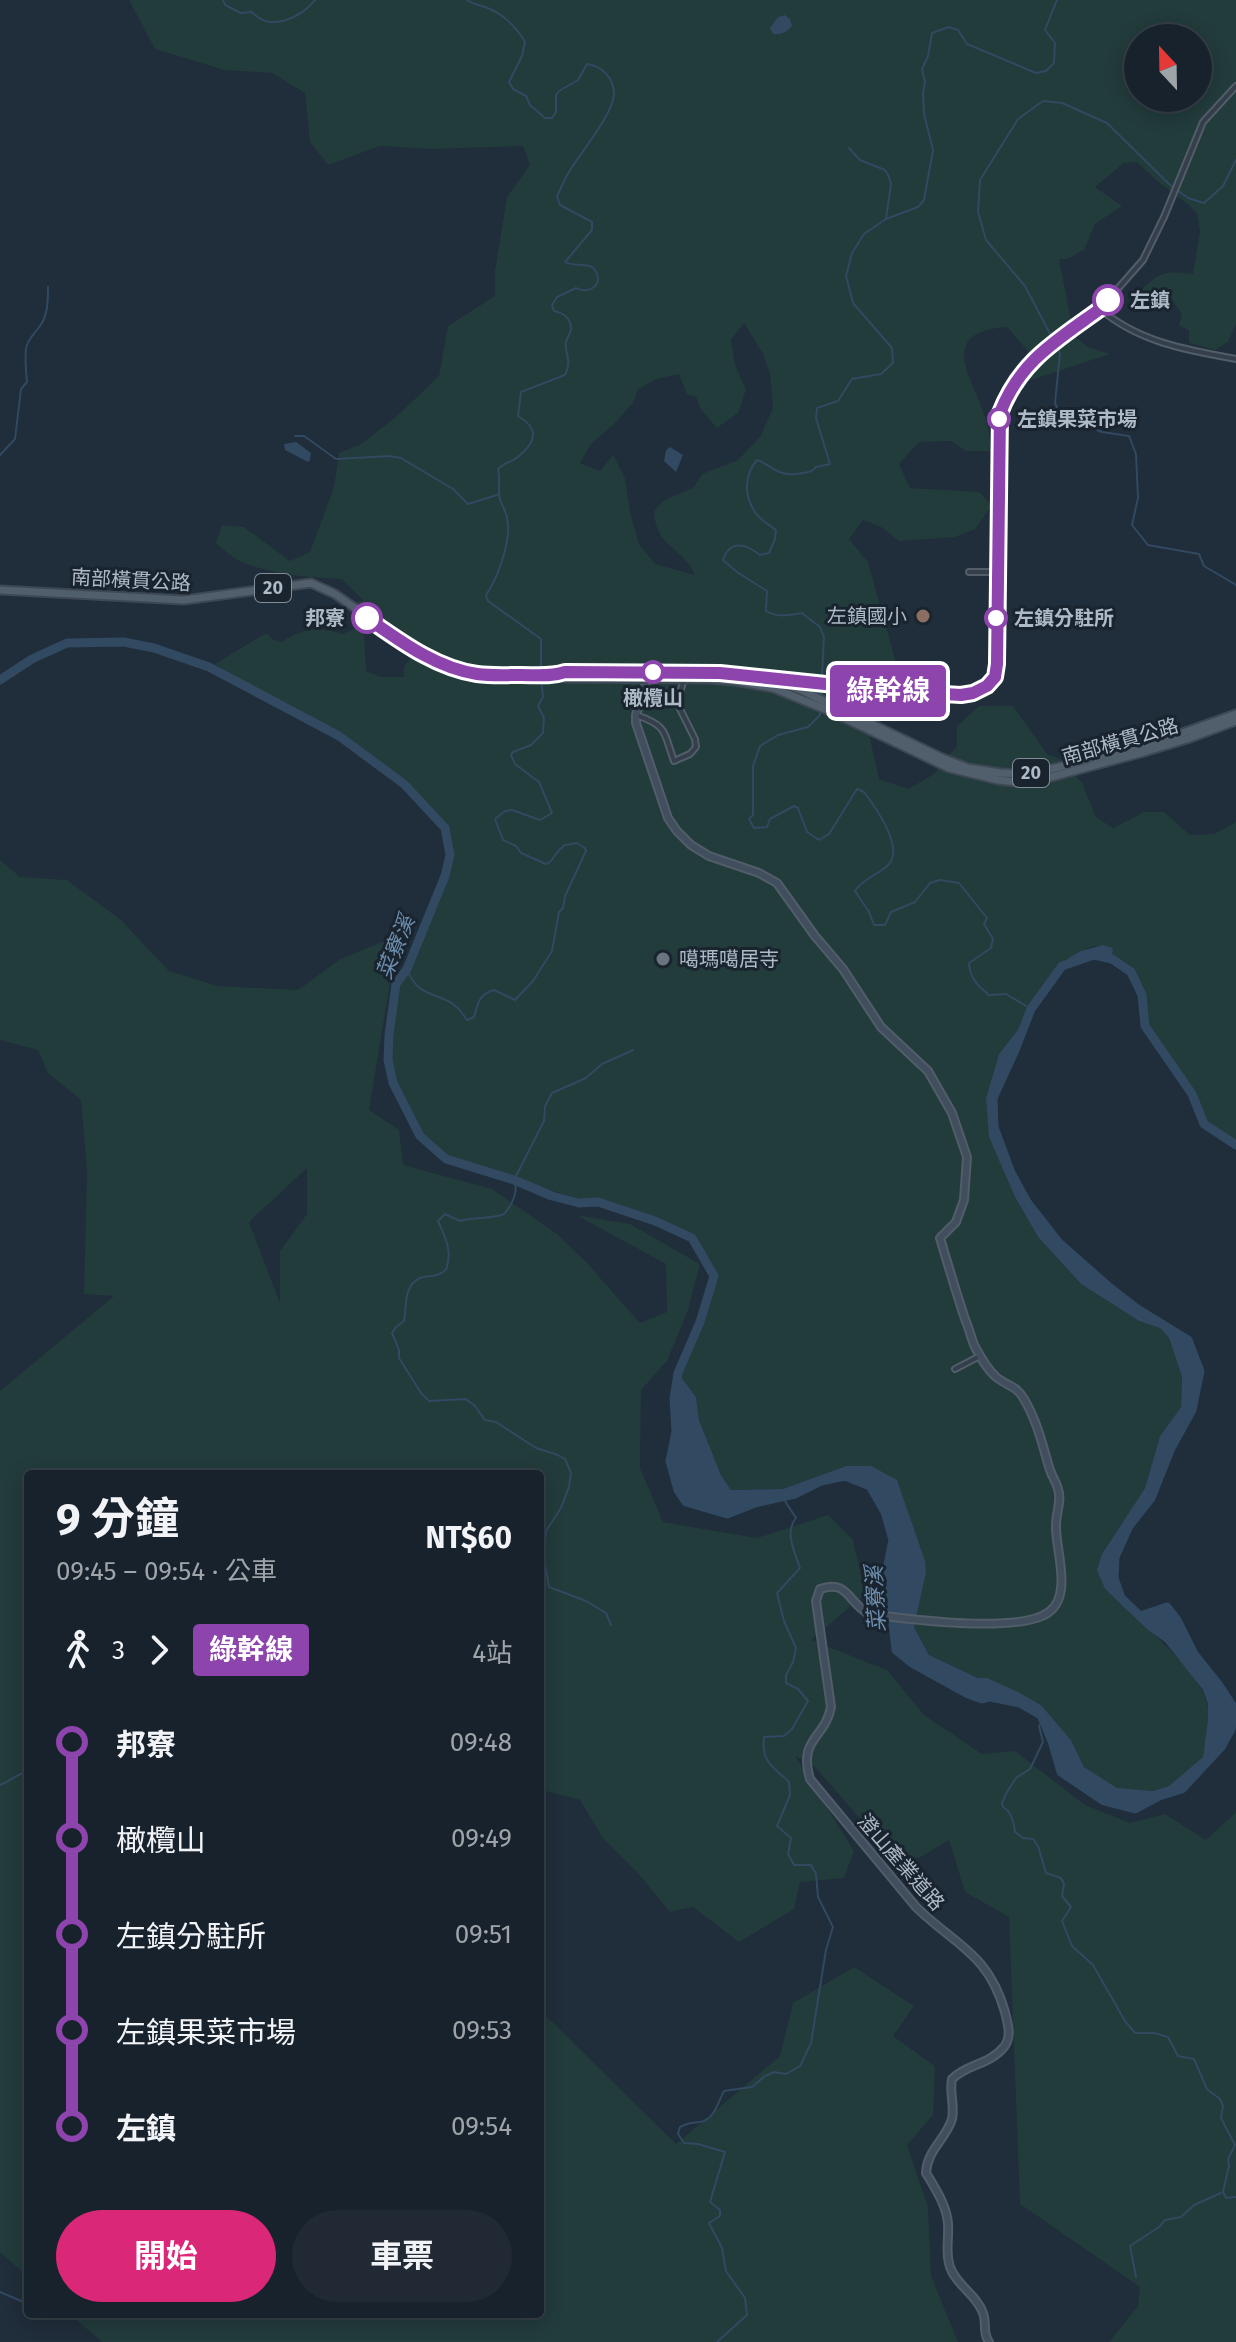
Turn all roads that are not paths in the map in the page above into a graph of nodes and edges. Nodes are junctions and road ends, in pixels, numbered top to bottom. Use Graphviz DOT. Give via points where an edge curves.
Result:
graph roads {
  1 [pos="1236,86"];
  2 [pos="1100,309"];
  3 [pos="1236,359"];
  4 [pos="969,572"];
  5 [pos="997,572"];
  6 [pos="0,590"];
  7 [pos="648,675"];
  8 [pos="684,678"];
  9 [pos="853,687"];
  10 [pos="799,689"];
  11 [pos="865,689"];
  12 [pos="835,709"];
  13 [pos="1236,714"];
  14 [pos="636,715"];
  15 [pos="856,716"];
  16 [pos="1236,721"];
  17 [pos="914,749"];
  18 [pos="980,1356"];
  19 [pos="955,1369"];
  20 [pos="989,2342"];
  1 -- 2 [label="street" via="1203,122 1143,260"];
  2 -- 3 [label="street" via="1145,337"];
  2 -- 5 [label="street" via="1042,352 1007,395 1000,413"];
  4 -- 5 [label="street"];
  5 -- 11 [label="street" via="997,664 987,686 961,695"];
  6 -- 7 [label="main road, 南部橫貫公路 / 20" via="184,600 311,583 448,666 480,674 565,678"];
  7 -- 8 [label="main road, 20"];
  7 -- 10 [label="main road, 20" via="720,673"];
  7 -- 14 [label="street"];
  8 -- 10 [label="main road, 20"];
  8 -- 14 [label="street" via="677,703 695,739 690,754 674,761 662,728"];
  9 -- 10 [label="street"];
  9 -- 11 [label="street"];
  9 -- 12 [label="street" via="842,694"];
  10 -- 12 [label="main road, 20"];
  11 -- 12 [label="street"];
  11 -- 15 [label="street" via="853,700"];
  12 -- 15 [label="main road, 南部橫貫公路 / 20"];
  12 -- 17 [label="main road, 南部橫貫公路 / 20"];
  13 -- 17 [label="main road, 南部橫貫公路 / 20" via="1160,741 1025,774 968,768"];
  14 -- 18 [label="street" via="637,731 677,831 709,856 777,883 881,1027 921,1062 946,1102 968,1171 958,1218 940,1238"];
  15 -- 17 [label="main road, 南部橫貫公路 / 20"];
  16 -- 17 [label="main road, 南部橫貫公路 / 20" via="1034,781 966,774"];
  18 -- 19 [label="street"];
  18 -- 20 [label="street, 澄山產業道路" via="999,1379 1017,1390 1039,1428 1059,1489 1056,1529 1061,1564 1055,1605 1041,1616 993,1623 926,1622 869,1614 843,1589 820,1589 817,1609 831,1707 811,1741 806,1762 810,1779 841,1819 916,1907 979,1959 1001,1998 1010,2036 991,2060 952,2079 952,2118 930,2154 926,2173 948,2221 950,2268 983,2313"];
}
